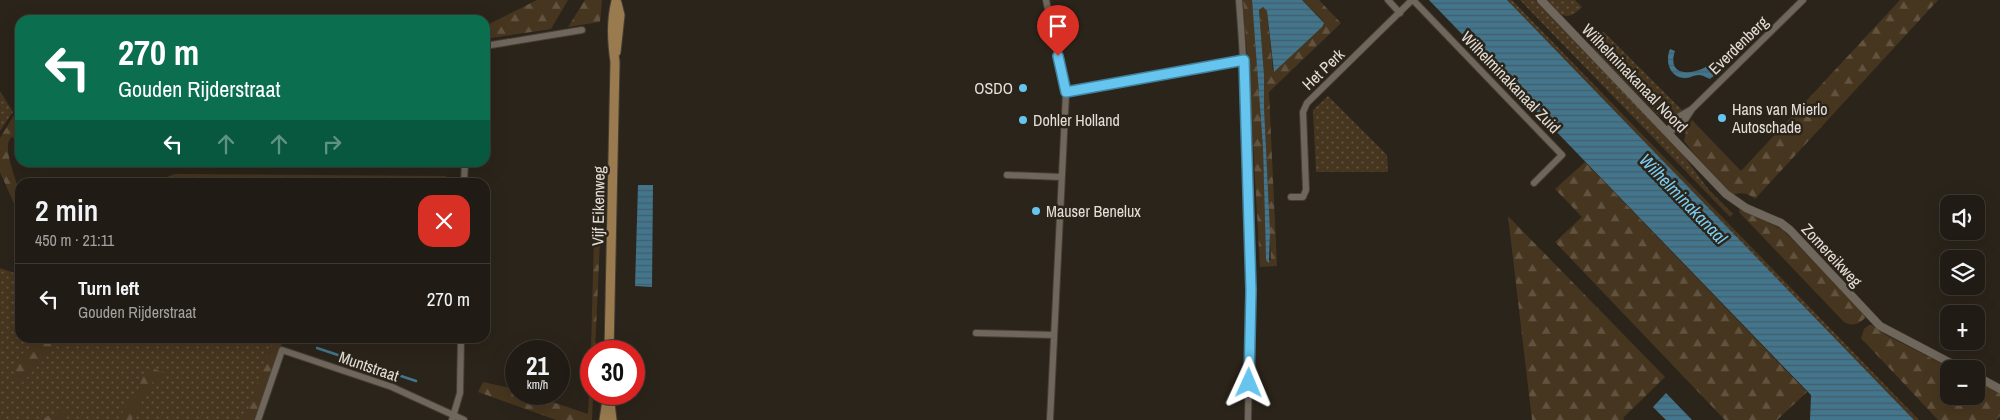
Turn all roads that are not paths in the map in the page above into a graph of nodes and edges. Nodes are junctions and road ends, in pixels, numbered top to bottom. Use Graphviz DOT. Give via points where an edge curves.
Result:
graph roads {
  1 [pos="1046,0"];
  2 [pos="1239,0"];
  3 [pos="1388,0"];
  4 [pos="1413,0"];
  5 [pos="1541,0"];
  6 [pos="1803,0"];
  7 [pos="616,1"];
  8 [pos="1400,13"];
  9 [pos="582,30"];
  10 [pos="490,45"];
  11 [pos="1244,60"];
  12 [pos="1066,92"];
  13 [pos="1668,132"];
  14 [pos="1688,153"];
  15 [pos="1007,176"];
  16 [pos="1061,177"];
  17 [pos="1534,183"];
  18 [pos="1292,198"];
  19 [pos="976,333"];
  20 [pos="1054,335"];
  21 [pos="609,340"];
  22 [pos="461,343"];
  23 [pos="1945,360"];
  24 [pos="1985,380"];
  25 [pos="2000,388"];
  26 [pos="606,405"];
  27 [pos="610,405"];
  28 [pos="453,418"];
  29 [pos="258,420"];
  30 [pos="464,420"];
  31 [pos="604,420"];
  32 [pos="612,420"];
  33 [pos="1050,420"];
  34 [pos="1248,420"];
  1 -- 12 [label="street"];
  2 -- 11 [label="street"];
  3 -- 8 [label="street"];
  4 -- 8 [label="street, Het Perk"];
  4 -- 17 [label="street, Wilhelminakanaal Zuid" via="1562,156"];
  5 -- 13 [label="street, Wilhelminakanaal Noord"];
  6 -- 13 [label="street, Everdenberg" via="1692,109 1676,118"];
  7 -- 21 [label="main road, Vijf Eikenweg" via="620,15 615,62"];
  8 -- 18 [label="street, Het Perk" via="1307,104 1303,112 1306,190 1303,197"];
  9 -- 10 [label="street"];
  11 -- 12 [label="street"];
  11 -- 34 [label="street" via="1251,290"];
  12 -- 16 [label="street"];
  13 -- 14 [label="street, Wilhelminakanaal Noord"];
  14 -- 23 [label="street, Zomereikweg" via="1735,202 1782,223 1790,230 1880,326"];
  15 -- 16 [label="street"];
  16 -- 20 [label="street"];
  19 -- 20 [label="street"];
  20 -- 33 [label="street"];
  22 -- 28 [label="street" via="460,393"];
  24 -- 25 [label="street"];
  26 -- 31 [label="main road"];
  27 -- 32 [label="main road"];
  28 -- 29 [label="street, Muntstraat" via="392,387 282,350"];
  28 -- 30 [label="street"];
}
